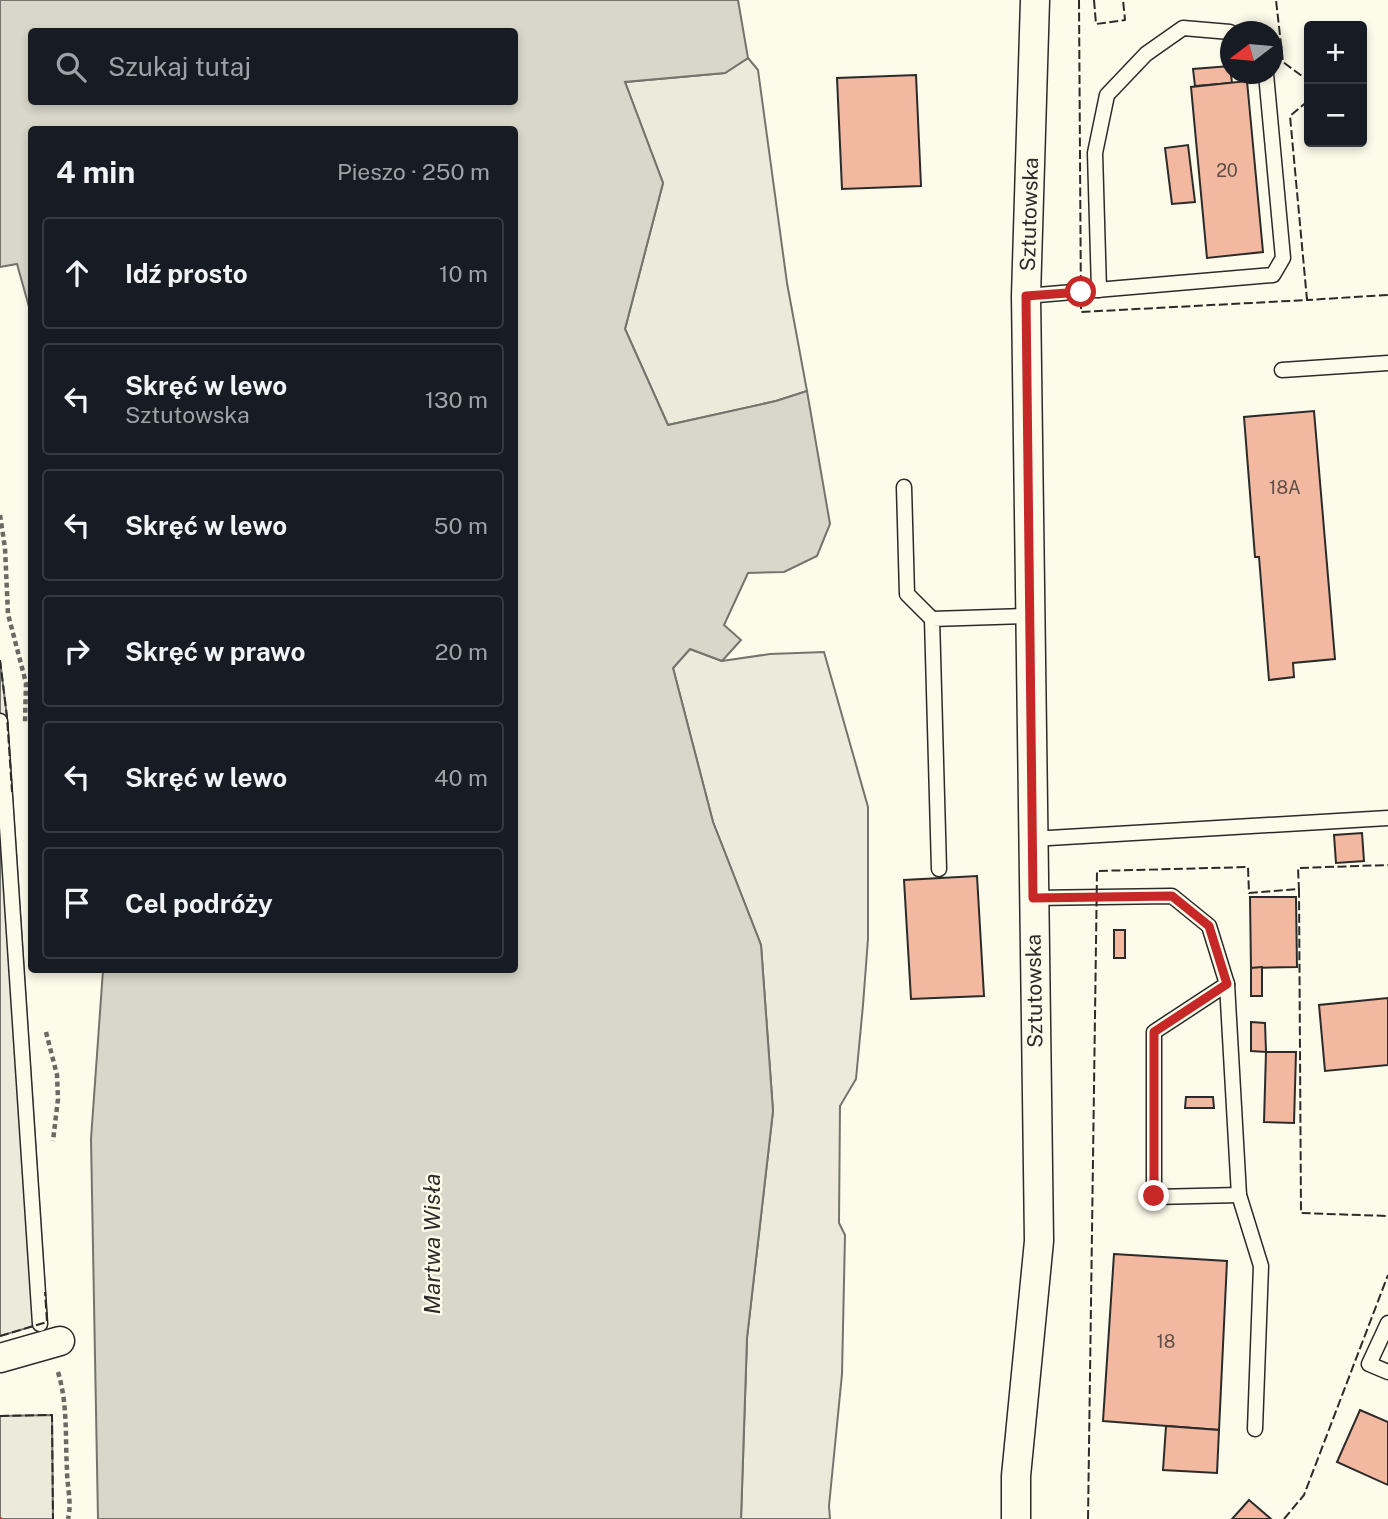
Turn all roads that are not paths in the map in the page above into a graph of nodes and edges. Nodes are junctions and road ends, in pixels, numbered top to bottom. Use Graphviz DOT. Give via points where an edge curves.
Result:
graph roads {
  1 [pos="1035,0"];
  2 [pos="1220,31"];
  3 [pos="1267,84"];
  4 [pos="1100,290"];
  5 [pos="1026,296"];
  6 [pos="1388,363"];
  7 [pos="1282,370"];
  8 [pos="904,487"];
  9 [pos="1029,616"];
  10 [pos="932,619"];
  11 [pos="0,721"];
  12 [pos="1388,818"];
  13 [pos="1032,839"];
  14 [pos="939,869"];
  15 [pos="1033,898"];
  16 [pos="1227,984"];
  17 [pos="1239,1195"];
  18 [pos="1388,1323"];
  19 [pos="47,1337"];
  20 [pos="0,1357"];
  21 [pos="1388,1372"];
  22 [pos="1255,1429"];
  23 [pos="1016,1519"];
  1 -- 5 [label="street, Sztutowska"];
  2 -- 4 [label="lane" via="1183,28 1146,54 1107,95 1095,153"];
  3 -- 4 [label="lane" via="1283,258 1273,275"];
  4 -- 5 [label="lane"];
  5 -- 9 [label="street, Sztutowska"];
  6 -- 7 [label="lane"];
  8 -- 10 [label="lane" via="907,594"];
  9 -- 10 [label="lane"];
  9 -- 13 [label="street, Sztutowska"];
  10 -- 14 [label="lane"];
  11 -- 19 [label="lane"];
  12 -- 13 [label="lane"];
  13 -- 15 [label="street, Sztutowska"];
  15 -- 16 [label="lane" via="1172,896 1209,926"];
  15 -- 23 [label="street, Sztutowska" via="1039,1241 1016,1476"];
  16 -- 17 [label="lane"];
  16 -- 17 [label="lane" via="1154,1032 1154,1196"];
  17 -- 22 [label="lane" via="1261,1266"];
  18 -- 21 [label="lane" via="1369,1364"];
  19 -- 20 [label="street"];
}
